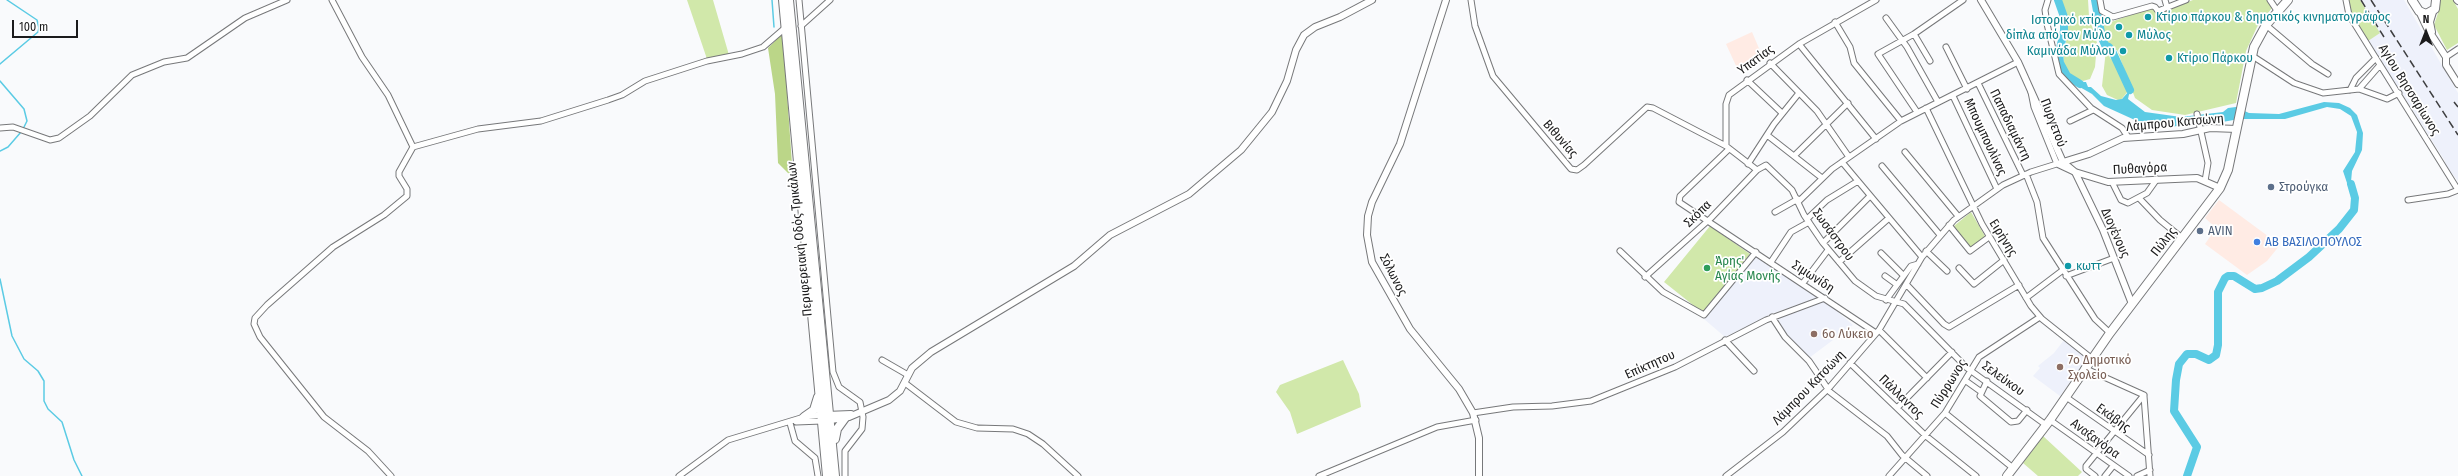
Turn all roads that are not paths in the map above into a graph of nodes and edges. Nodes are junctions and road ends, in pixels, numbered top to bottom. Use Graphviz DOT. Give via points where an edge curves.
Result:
graph roads {
  1 [pos="287,0"];
  2 [pos="332,0"];
  3 [pos="783,0"];
  4 [pos="789,0"];
  5 [pos="799,0"];
  6 [pos="830,0"];
  7 [pos="1372,0"];
  8 [pos="1446,0"];
  9 [pos="1471,0"];
  10 [pos="1876,0"];
  11 [pos="1963,0"];
  12 [pos="1980,0"];
  13 [pos="2048,0"];
  14 [pos="2100,0"];
  15 [pos="2165,0"];
  16 [pos="2186,0"];
  17 [pos="2270,0"];
  18 [pos="2288,0"];
  19 [pos="2346,0"];
  20 [pos="2436,0"];
  21 [pos="2416,4"];
  22 [pos="2167,7"];
  23 [pos="2278,12"];
  24 [pos="2433,12"];
  25 [pos="1886,18"];
  26 [pos="1834,22"];
  27 [pos="2266,25"];
  28 [pos="801,26"];
  29 [pos="785,28"];
  30 [pos="1914,34"];
  31 [pos="2433,36"];
  32 [pos="1902,41"];
  33 [pos="1799,44"];
  34 [pos="1946,47"];
  35 [pos="2458,49"];
  36 [pos="2251,56"];
  37 [pos="2446,57"];
  38 [pos="2376,58"];
  39 [pos="1930,62"];
  40 [pos="2018,62"];
  41 [pos="1770,63"];
  42 [pos="2380,65"];
  43 [pos="2328,74"];
  44 [pos="1747,80"];
  45 [pos="1978,83"];
  46 [pos="2458,84"];
  47 [pos="1967,89"];
  48 [pos="2359,89"];
  49 [pos="2350,90"];
  50 [pos="1799,93"];
  51 [pos="2399,93"];
  52 [pos="1952,96"];
  53 [pos="1938,102"];
  54 [pos="1848,104"];
  55 [pos="1926,108"];
  56 [pos="2093,110"];
  57 [pos="1917,112"];
  58 [pos="1782,113"];
  59 [pos="2197,114"];
  60 [pos="1901,121"];
  61 [pos="2070,121"];
  62 [pos="1826,126"];
  63 [pos="0,128"];
  64 [pos="2238,128"];
  65 [pos="2199,130"];
  66 [pos="1767,135"];
  67 [pos="2128,137"];
  68 [pos="1876,139"];
  69 [pos="413,147"];
  70 [pos="1728,148"];
  71 [pos="1905,152"];
  72 [pos="1795,155"];
  73 [pos="1849,157"];
  74 [pos="1842,162"];
  75 [pos="2060,163"];
  76 [pos="1748,164"];
  77 [pos="1765,165"];
  78 [pos="1882,166"];
  79 [pos="1757,170"];
  80 [pos="2074,172"];
  81 [pos="2024,175"];
  82 [pos="1822,178"];
  83 [pos="2157,179"];
  84 [pos="1858,181"];
  85 [pos="2205,181"];
  86 [pos="2112,182"];
  87 [pos="2220,188"];
  88 [pos="1997,189"];
  89 [pos="2458,190"];
  90 [pos="1870,196"];
  91 [pos="2139,198"];
  92 [pos="2408,200"];
  93 [pos="1798,201"];
  94 [pos="1973,205"];
  95 [pos="1775,212"];
  96 [pos="1958,216"];
  97 [pos="1889,218"];
  98 [pos="1808,220"];
  99 [pos="1709,221"];
  100 [pos="1949,225"];
  101 [pos="1940,235"];
  102 [pos="1989,237"];
  103 [pos="2182,238"];
  104 [pos="1823,243"];
  105 [pos="1828,250"];
  106 [pos="1620,251"];
  107 [pos="1926,251"];
  108 [pos="1756,252"];
  109 [pos="1881,253"];
  110 [pos="1922,257"];
  111 [pos="2114,258"];
  112 [pos="2004,260"];
  113 [pos="1771,262"];
  114 [pos="1839,262"];
  115 [pos="1918,264"];
  116 [pos="1959,268"];
  117 [pos="1947,270"];
  118 [pos="2063,270"];
  119 [pos="1903,275"];
  120 [pos="1885,276"];
  121 [pos="2066,276"];
  122 [pos="1645,277"];
  123 [pos="1803,283"];
  124 [pos="1896,284"];
  125 [pos="1906,284"];
  126 [pos="2019,285"];
  127 [pos="1825,298"];
  128 [pos="2026,298"];
  129 [pos="1886,300"];
  130 [pos="1897,300"];
  131 [pos="2132,304"];
  132 [pos="1772,317"];
  133 [pos="2040,317"];
  134 [pos="1877,331"];
  135 [pos="2110,333"];
  136 [pos="1725,340"];
  137 [pos="1952,352"];
  138 [pos="2091,358"];
  139 [pos="882,360"];
  140 [pos="1850,363"];
  141 [pos="2084,368"];
  142 [pos="1971,370"];
  143 [pos="1754,372"];
  144 [pos="908,375"];
  145 [pos="1927,378"];
  146 [pos="1966,380"];
  147 [pos="1987,381"];
  148 [pos="905,383"];
  149 [pos="819,386"];
  150 [pos="1828,389"];
  151 [pos="1980,391"];
  152 [pos="2144,395"];
  153 [pos="2066,397"];
  154 [pos="1897,408"];
  155 [pos="2027,410"];
  156 [pos="863,412"];
  157 [pos="1473,413"];
  158 [pos="1945,413"];
  159 [pos="849,416"];
  160 [pos="804,417"];
  161 [pos="830,417"];
  162 [pos="822,418"];
  163 [pos="1476,420"];
  164 [pos="2048,422"];
  165 [pos="793,423"];
  166 [pos="2113,431"];
  167 [pos="1926,436"];
  168 [pos="833,447"];
  169 [pos="2095,453"];
  170 [pos="2149,455"];
  171 [pos="1905,458"];
  172 [pos="2113,466"];
  173 [pos="2011,473"];
  174 [pos="2150,473"];
  175 [pos="391,476"];
  176 [pos="679,476"];
  177 [pos="818,476"];
  178 [pos="827,476"];
  179 [pos="835,476"];
  180 [pos="845,476"];
  181 [pos="1078,476"];
  182 [pos="1319,476"];
  183 [pos="1479,476"];
  184 [pos="1726,476"];
  185 [pos="1889,476"];
  186 [pos="1927,476"];
  187 [pos="1976,476"];
  188 [pos="2095,476"];
  189 [pos="2105,476"];
  190 [pos="2127,476"];
  191 [pos="2137,476"];
  1 -- 63 [label="street" via="240,20 187,58 164,62 132,75 90,116 59,138 50,140 13,127"];
  2 -- 69 [label="street" via="362,57 388,95"];
  3 -- 29 [label="main road, Περιφερειακή Οδός Τρικάλων"];
  4 -- 161 [label="main road, Περιφερειακή Οδός Τρικάλων"];
  5 -- 28 [label="street"];
  6 -- 28 [label="street"];
  7 -- 144 [label="street" via="1315,27 1304,35 1296,50 1281,95 1269,116 1241,150 1189,194 1110,235 1074,266 931,352 915,365"];
  8 -- 157 [label="street, Σόλωνος" via="1400,144 1372,202 1367,235 1372,262 1410,329 1459,389"];
  9 -- 70 [label="street, Βιθυνίας" via="1475,26 1493,76 1573,170 1578,170 1603,150 1646,108 1653,108"];
  10 -- 26 [label="street, Υπατίας"];
  11 -- 30 [label="street"];
  12 -- 40 [label="street, Πυργετού"];
  13 -- 56 [label="street" via="2046,15 2056,68 2063,80"];
  14 -- 22 [label="street" via="2102,11 2113,17 2152,6 2158,11"];
  15 -- 22 [label="street"];
  16 -- 22 [label="street"];
  17 -- 23 [label="street"];
  18 -- 23 [label="main road, Πύλης"];
  19 -- 38 [label="street, Αγίου Βησσαρίωνος" via="2349,15"];
  20 -- 24 [label="main road" via="2437,6"];
  21 -- 24 [label="main road" via="2426,14"];
  21 -- 31 [label="street"];
  23 -- 27 [label="main road, Πύλης"];
  24 -- 31 [label="street" via="2430,22"];
  25 -- 32 [label="street"];
  26 -- 33 [label="street, Υπατίας"];
  26 -- 60 [label="street" via="1850,47 1854,63"];
  27 -- 36 [label="main road, Πύλης"];
  27 -- 43 [label="street" via="2312,64"];
  28 -- 156 [label="street" via="833,372 839,387 858,400"];
  29 -- 69 [label="street" via="764,47 706,61 645,81 608,100 541,121 478,129"];
  29 -- 149 [label="main road, Περιφερειακή Οδός Τρικάλων"];
  30 -- 32 [label="street"];
  30 -- 39 [label="street"];
  31 -- 37 [label="street"];
  32 -- 53 [label="street"];
  32 -- 57 [label="street" via="1882,50 1878,56"];
  33 -- 41 [label="street, Υπατίας"];
  33 -- 54 [label="street"];
  34 -- 47 [label="street"];
  35 -- 37 [label="street"];
  36 -- 49 [label="street" via="2284,78 2311,91 2330,94"];
  36 -- 64 [label="main road, Πύλης"];
  37 -- 46 [label="street" via="2446,65"];
  38 -- 42 [label="street, Αγίου Βησσαρίωνος"];
  38 -- 49 [label="street" via="2356,78"];
  40 -- 45 [label="street"];
  40 -- 75 [label="street, Πυργετού" via="2032,90"];
  41 -- 44 [label="street, Υπατίας"];
  41 -- 50 [label="street"];
  42 -- 48 [label="street"];
  42 -- 51 [label="street, Αγίου Βησσαρίωνος"];
  44 -- 58 [label="street"];
  44 -- 70 [label="street, Υπατίας" via="1733,91 1727,100"];
  45 -- 47 [label="street"];
  45 -- 81 [label="street, Παπαδιαμάντη"];
  47 -- 52 [label="street"];
  48 -- 49 [label="street"];
  48 -- 51 [label="street" via="2387,99"];
  50 -- 58 [label="street"];
  50 -- 62 [label="street" via="1817,111"];
  51 -- 89 [label="street, Αγίου Βησσαρίωνος"];
  52 -- 53 [label="street"];
  52 -- 88 [label="street, Μπουμπουλίνας"];
  53 -- 55 [label="street"];
  54 -- 62 [label="street"];
  54 -- 68 [label="street"];
  55 -- 57 [label="street"];
  55 -- 94 [label="street, Ειρήνης"];
  56 -- 61 [label="street"];
  56 -- 67 [label="street" via="2122,128"];
  57 -- 60 [label="street"];
  58 -- 66 [label="street"];
  59 -- 65 [label="street"];
  60 -- 68 [label="street"];
  62 -- 72 [label="street"];
  62 -- 73 [label="street"];
  64 -- 65 [label="street, Λάμπρου Κατσώνη"];
  64 -- 87 [label="main road, Πύλης" via="2228,173"];
  65 -- 67 [label="street, Λάμπρου Κατσώνη"];
  65 -- 85 [label="street" via="2208,163"];
  66 -- 72 [label="street"];
  66 -- 76 [label="street"];
  67 -- 75 [label="street, Λάμπρου Κατσώνη" via="2090,154"];
  68 -- 73 [label="street"];
  69 -- 175 [label="street" via="398,172 407,188 405,199 333,247 288,286 254,322 260,337 324,417 368,451"];
  70 -- 76 [label="street"];
  70 -- 99 [label="street, Σιμωνίδη" via="1678,199 1680,203"];
  71 -- 96 [label="street"];
  72 -- 82 [label="street"];
  73 -- 74 [label="street"];
  74 -- 82 [label="street"];
  74 -- 84 [label="street"];
  75 -- 80 [label="street, Πυθαγόρα"];
  75 -- 81 [label="street, Λάμπρου Κατσώνη"];
  76 -- 79 [label="street"];
  77 -- 79 [label="street, Σκόπα"];
  77 -- 93 [label="street, Σωσάστρου" via="1788,185"];
  78 -- 101 [label="street"];
  79 -- 99 [label="street, Σκόπα"];
  80 -- 86 [label="street, Πυθαγόρα" via="2098,181"];
  80 -- 111 [label="street, Διογένους" via="2104,230"];
  81 -- 88 [label="street, Λάμπρου Κατσώνη"];
  81 -- 118 [label="street, Παπαδιαμάντη" via="2037,202 2043,238"];
  82 -- 93 [label="street"];
  83 -- 85 [label="street, Πυθαγόρα" via="2194,177"];
  83 -- 86 [label="street, Πυθαγόρα"];
  83 -- 91 [label="street" via="2151,189"];
  84 -- 90 [label="street"];
  84 -- 98 [label="street" via="1827,200"];
  85 -- 87 [label="street, Πυθαγόρα"];
  86 -- 91 [label="street" via="2123,202 2130,203"];
  87 -- 103 [label="main road, Πύλης"];
  88 -- 94 [label="street, Λάμπρου Κατσώνη"];
  89 -- 92 [label="street"];
  90 -- 97 [label="street"];
  90 -- 104 [label="street"];
  91 -- 103 [label="street"];
  93 -- 95 [label="street"];
  93 -- 98 [label="street, Σωσάστρου"];
  94 -- 96 [label="street, Λάμπρου Κατσώνη"];
  94 -- 102 [label="street, Ειρήνης"];
  96 -- 100 [label="street, Λάμπρου Κατσώνη"];
  97 -- 110 [label="street"];
  97 -- 114 [label="street"];
  98 -- 104 [label="street, Σωσάστρου"];
  98 -- 113 [label="street" via="1793,230"];
  99 -- 108 [label="street, Σιμωνίδη"];
  99 -- 122 [label="street, Σκόπα"];
  100 -- 101 [label="street, Λάμπρου Κατσώνη"];
  100 -- 102 [label="street" via="1970,251"];
  101 -- 107 [label="street, Λάμπρου Κατσώνη"];
  102 -- 112 [label="street, Ειρήνης"];
  103 -- 131 [label="main road, Πύλης"];
  104 -- 105 [label="street, Σωσάστρου"];
  105 -- 114 [label="street, Σωσάστρου"];
  105 -- 123 [label="street"];
  106 -- 122 [label="street"];
  107 -- 110 [label="street, Λάμπρου Κατσώνη"];
  107 -- 117 [label="street"];
  108 -- 113 [label="street, Σιμωνίδη"];
  108 -- 122 [label="street" via="1704,315 1671,298"];
  109 -- 119 [label="street"];
  110 -- 115 [label="street, Λάμπρου Κατσώνη"];
  111 -- 121 [label="street"];
  111 -- 131 [label="street, Διογένους"];
  112 -- 116 [label="street" via="1974,284"];
  112 -- 126 [label="street, Ειρήνης"];
  113 -- 123 [label="street, Σιμωνίδη"];
  114 -- 129 [label="street, Σωσάστρου" via="1868,291"];
  115 -- 119 [label="street" via="1912,265"];
  115 -- 125 [label="street, Λάμπρου Κατσώνη"];
  118 -- 121 [label="street, Παπαδιαμάντη"];
  118 -- 128 [label="street"];
  119 -- 124 [label="street"];
  120 -- 124 [label="street"];
  121 -- 135 [label="street, Παπαδιαμάντη" via="2095,319"];
  123 -- 127 [label="street, Σιμωνίδη"];
  124 -- 129 [label="street"];
  125 -- 126 [label="street" via="1949,327"];
  125 -- 130 [label="street, Λάμπρου Κατσώνη"];
  126 -- 128 [label="street, Ειρήνης"];
  127 -- 132 [label="street, Επίκτητου"];
  127 -- 134 [label="street, Σιμωνίδη"];
  128 -- 133 [label="street, Ειρήνης"];
  129 -- 130 [label="street, Σωσάστρου"];
  130 -- 134 [label="street, Λάμπρου Κατσώνη"];
  130 -- 137 [label="street, Σελεύκου"];
  131 -- 135 [label="main road, Πύλης"];
  132 -- 136 [label="street, Επίκτητου"];
  132 -- 150 [label="street" via="1785,337 1809,361"];
  133 -- 138 [label="street, Ειρήνης"];
  133 -- 142 [label="street, Πύρρωνος" via="1979,357"];
  134 -- 140 [label="street, Λάμπρου Κατσώνη"];
  134 -- 145 [label="street, Σιμωνίδη"];
  135 -- 138 [label="main road, Πύλης"];
  136 -- 143 [label="street"];
  136 -- 157 [label="street, Επίκτητου" via="1675,367 1591,401"];
  137 -- 142 [label="street, Σελεύκου"];
  137 -- 145 [label="street"];
  138 -- 141 [label="main road, Πύλης"];
  139 -- 144 [label="street"];
  140 -- 150 [label="street, Λάμπρου Κατσώνη"];
  140 -- 154 [label="street, Πάλλαντος"];
  141 -- 152 [label="street"];
  141 -- 153 [label="main road, Πύλης"];
  142 -- 146 [label="street, Πύρρωνος"];
  142 -- 147 [label="street, Σελεύκου"];
  144 -- 148 [label="street"];
  145 -- 154 [label="street"];
  146 -- 151 [label="street"];
  146 -- 158 [label="street, Πύρρωνος"];
  147 -- 151 [label="street"];
  147 -- 155 [label="street, Σελεύκου"];
  148 -- 156 [label="street" via="892,399"];
  148 -- 181 [label="street" via="956,422 977,428 1013,429 1028,434"];
  149 -- 160 [label="main road" via="815,407"];
  149 -- 162 [label="main road, Περιφερειακή Οδός Τρικάλων"];
  150 -- 171 [label="street" via="1887,436"];
  150 -- 184 [label="street, Λάμπρου Κατσώνη" via="1783,432"];
  151 -- 155 [label="street" via="1982,400 2013,423"];
  152 -- 166 [label="street"];
  152 -- 170 [label="street"];
  153 -- 164 [label="main road, Πύλης"];
  153 -- 166 [label="street, Εκάβης"];
  154 -- 167 [label="street, Πάλλαντος"];
  155 -- 164 [label="street, Σελεύκου"];
  156 -- 159 [label="street"];
  156 -- 180 [label="street" via="862,429 845,451"];
  157 -- 163 [label="street, Σόλωνος"];
  158 -- 167 [label="street, Πύρρωνος"];
  158 -- 173 [label="street"];
  159 -- 161 [label="street"];
  159 -- 168 [label="main road" via="836,429"];
  160 -- 162 [label="street"];
  160 -- 165 [label="street"];
  161 -- 162 [label="street"];
  161 -- 168 [label="main road, Περιφερειακή Οδός Τρικάλων"];
  162 -- 165 [label="street"];
  162 -- 178 [label="main road, Περιφερειακή Οδός Τρικάλων"];
  163 -- 182 [label="street" via="1437,427"];
  163 -- 183 [label="street, Σόλωνος" via="1480,445"];
  164 -- 169 [label="street, Αναξαγόρα"];
  164 -- 173 [label="main road, Πύλης"];
  165 -- 176 [label="street" via="728,440"];
  165 -- 177 [label="street" via="795,441 815,458"];
  166 -- 169 [label="street"];
  166 -- 170 [label="street, Εκάβης"];
  167 -- 171 [label="street, Πύρρωνος"];
  167 -- 187 [label="street, Πάλλαντος"];
  168 -- 179 [label="main road, Περιφερειακή Οδός Τρικάλων"];
  169 -- 172 [label="street, Αναξαγόρα"];
  169 -- 188 [label="street" via="2085,467"];
  170 -- 174 [label="street"];
  171 -- 185 [label="street, Πύρρωνος"];
  171 -- 186 [label="street"];
  172 -- 189 [label="street"];
  172 -- 190 [label="street, Αναξαγόρα"];
  174 -- 191 [label="street"];
}
